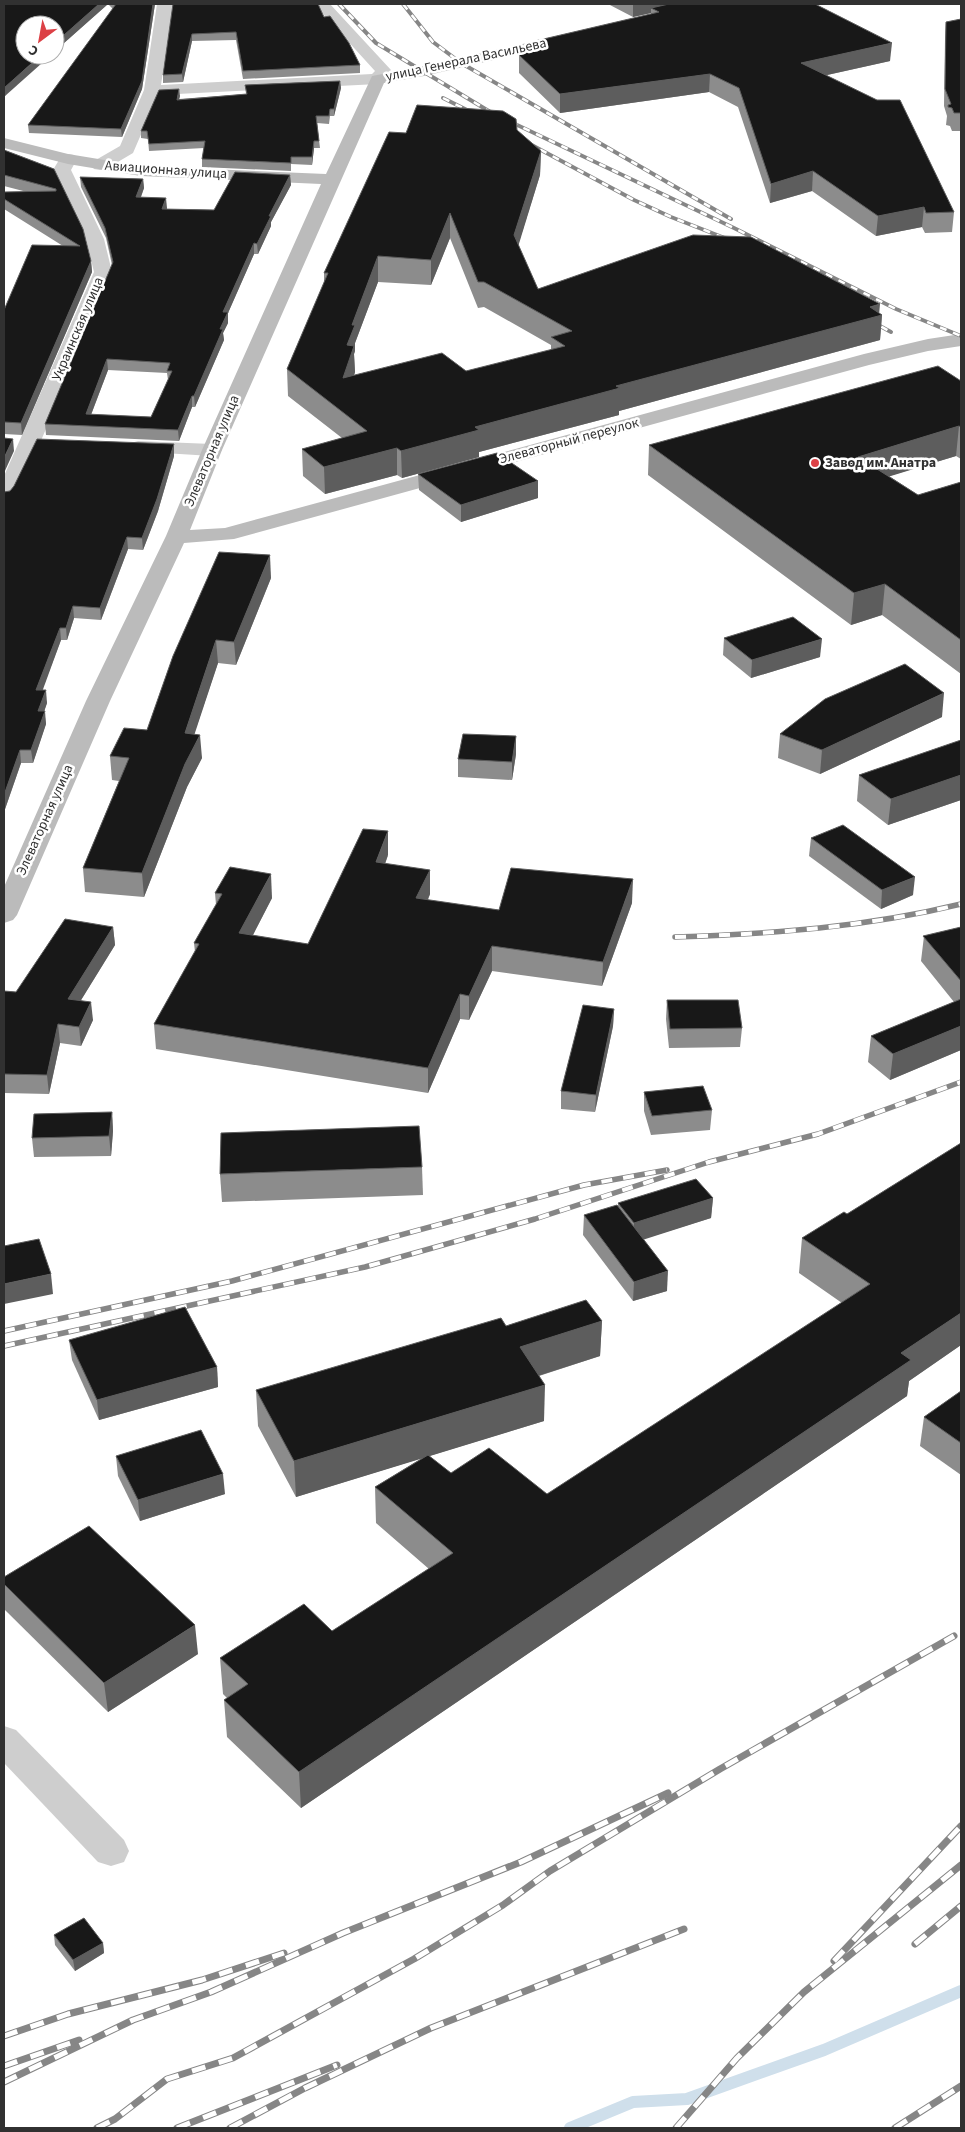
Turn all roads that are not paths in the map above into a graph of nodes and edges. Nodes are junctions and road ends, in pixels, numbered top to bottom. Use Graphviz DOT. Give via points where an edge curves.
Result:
graph roads {
  1 [pos="165,4"];
  2 [pos="322,4"];
  3 [pos="584,35"];
  4 [pos="378,79"];
  5 [pos="152,90"];
  6 [pos="4,143"];
  7 [pos="68,159"];
  8 [pos="100,165"];
  9 [pos="331,180"];
  10 [pos="961,340"];
  11 [pos="120,446"];
  12 [pos="212,450"];
  13 [pos="4,497"];
  14 [pos="177,536"];
  15 [pos="4,915"];
  16 [pos="4,1740"];
  17 [pos="111,1850"];
  1 -- 5 [label="street"];
  2 -- 4 [label="street" via="383,70"];
  3 -- 4 [label="main road, улица Генерала Васильева"];
  4 -- 5 [label="street, улица Генерала Васильева"];
  4 -- 9 [label="main road, Элеваторная улица"];
  5 -- 8 [label="street" via="127,149"];
  6 -- 7 [label="main road, Авиационная улица"];
  7 -- 8 [label="main road, Авиационная улица"];
  7 -- 13 [label="street, Украинская улица" via="62,170 95,239 103,272 31,443"];
  8 -- 9 [label="main road, Авиационная улица" via="141,171"];
  9 -- 12 [label="main road, Элеваторная улица"];
  10 -- 14 [label="main road, Элеваторный переулок" via="864,360 226,534"];
  11 -- 12 [label="street"];
  12 -- 14 [label="main road, Элеваторная улица"];
  14 -- 15 [label="main road, Элеваторная улица" via="98,701"];
  16 -- 17 [label="street"];
}
